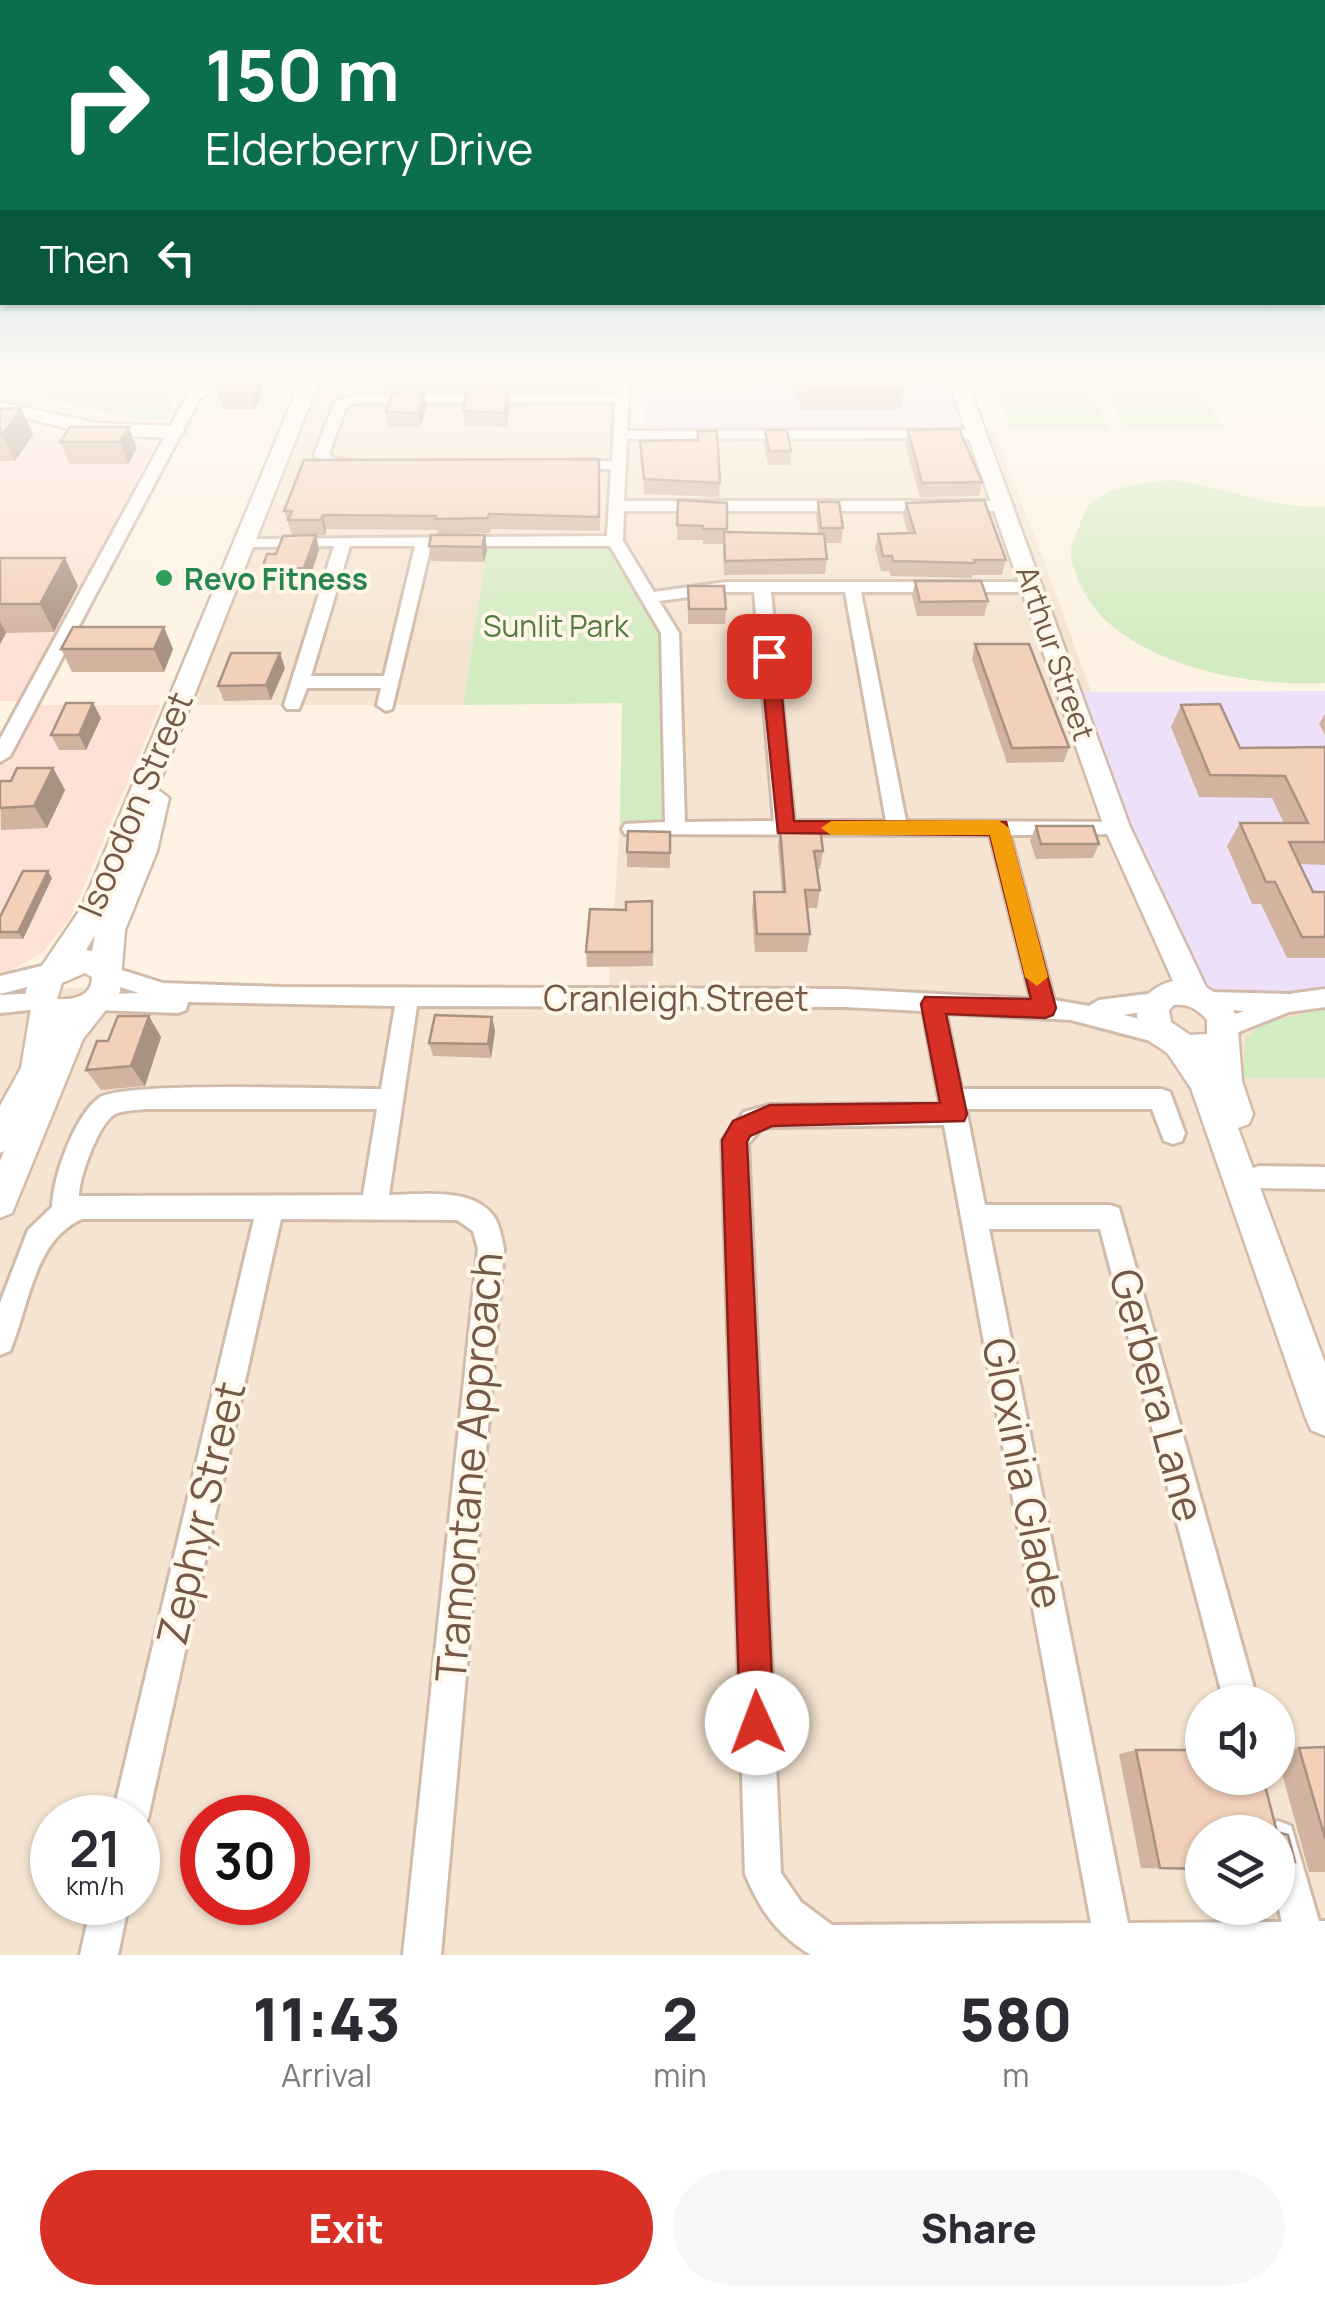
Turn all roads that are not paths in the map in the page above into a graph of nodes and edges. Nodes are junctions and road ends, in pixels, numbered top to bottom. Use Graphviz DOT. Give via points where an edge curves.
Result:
graph roads {
  1 [pos="158,464"];
  2 [pos="276,464"];
  3 [pos="338,464"];
  4 [pos="989,464"];
  5 [pos="376,465"];
  6 [pos="563,465"];
  7 [pos="619,465"];
  8 [pos="617,506"];
  9 [pos="1005,506"];
  10 [pos="245,542"];
  11 [pos="344,542"];
  12 [pos="424,542"];
  13 [pos="615,542"];
  14 [pos="762,586"];
  15 [pos="852,586"];
  16 [pos="1033,586"];
  17 [pos="649,598"];
  18 [pos="204,638"];
  19 [pos="300,682"];
  20 [pos="392,682"];
  21 [pos="293,705"];
  22 [pos="386,705"];
  23 [pos="0,756"];
  24 [pos="1117,827"];
  25 [pos="632,828"];
  26 [pos="675,828"];
  27 [pos="785,828"];
  28 [pos="897,828"];
  29 [pos="998,828"];
  30 [pos="57,970"];
  31 [pos="0,985"];
  32 [pos="100,987"];
  33 [pos="1181,998"];
  34 [pos="1325,998"];
  35 [pos="407,999"];
  36 [pos="1289,1003"];
  37 [pos="0,1004"];
  38 [pos="933,1004"];
  39 [pos="44,1005"];
  40 [pos="1045,1008"];
  41 [pos="1070,1011"];
  42 [pos="1224,1034"];
  43 [pos="1170,1040"];
  44 [pos="390,1099"];
  45 [pos="954,1106"];
  46 [pos="1173,1132"];
  47 [pos="0,1138"];
  48 [pos="1259,1177"];
  49 [pos="1325,1178"];
  50 [pos="0,1202"];
  51 [pos="374,1207"];
  52 [pos="270,1208"];
  53 [pos="65,1213"];
  54 [pos="975,1217"];
  55 [pos="0,1341"];
  56 [pos="1325,1370"];
  57 [pos="1325,1416"];
  58 [pos="1235,1685"];
  59 [pos="135,1795"];
  60 [pos="1295,1884"];
  61 [pos="106,1925"];
  62 [pos="1315,1940"];
  63 [pos="1113,1942"];
  64 [pos="99,1955"];
  65 [pos="422,1955"];
  1 -- 23 [label="street"];
  2 -- 10 [label="street, Isoodon Street"];
  3 -- 5 [label="street"];
  4 -- 9 [label="street, Arthur Street"];
  6 -- 7 [label="street"];
  7 -- 8 [label="street"];
  8 -- 9 [label="street"];
  8 -- 13 [label="street"];
  9 -- 16 [label="street, Arthur Street"];
  10 -- 11 [label="street"];
  10 -- 18 [label="street, Isoodon Street"];
  11 -- 12 [label="street"];
  11 -- 19 [label="street"];
  12 -- 13 [label="street"];
  12 -- 20 [label="street"];
  13 -- 17 [label="street"];
  14 -- 15 [label="street"];
  14 -- 17 [label="street"];
  14 -- 27 [label="street"];
  15 -- 16 [label="street"];
  15 -- 28 [label="street"];
  16 -- 24 [label="street, Arthur Street"];
  17 -- 26 [label="street" via="672,642"];
  18 -- 30 [label="street, Isoodon Street" via="95,909"];
  18 -- 32 [label="street, Isoodon Street" via="143,851 110,930"];
  19 -- 20 [label="street"];
  19 -- 21 [label="street"];
  20 -- 22 [label="street"];
  24 -- 29 [label="street"];
  24 -- 33 [label="street, Arthur Street" via="1162,932"];
  25 -- 26 [label="street"];
  26 -- 27 [label="street"];
  27 -- 28 [label="street"];
  28 -- 29 [label="street"];
  29 -- 40 [label="street"];
  30 -- 31 [label="street"];
  30 -- 32 [label="street, Isoodon Street" via="88,961"];
  30 -- 39 [label="street, Isoodon Street" via="41,989"];
  32 -- 35 [label="street, Cranleigh Street" via="234,1004 281,996"];
  32 -- 39 [label="street" via="70,1013"];
  32 -- 50 [label="street, Isoodon Street" via="70,1033"];
  33 -- 36 [label="street, Cranleigh Street"];
  33 -- 41 [label="street, Cranleigh Street"];
  33 -- 42 [label="street" via="1222,1016"];
  33 -- 43 [label="street, Arthur Street" via="1152,1017"];
  34 -- 36 [label="street, Cranleigh Street"];
  35 -- 38 [label="street, Cranleigh Street" via="844,998"];
  35 -- 44 [label="street"];
  36 -- 42 [label="street, Cranleigh Street"];
  37 -- 39 [label="street"];
  38 -- 40 [label="street, Cranleigh Street"];
  38 -- 45 [label="street, Gloxinia Glade"];
  39 -- 47 [label="street, Isoodon Street" via="37,1069"];
  40 -- 41 [label="street, Cranleigh Street"];
  41 -- 43 [label="street, Cranleigh Street"];
  42 -- 43 [label="street" via="1205,1050"];
  42 -- 48 [label="street" via="1226,1081"];
  43 -- 57 [label="street" via="1205,1082"];
  44 -- 51 [label="street"];
  44 -- 53 [label="street" via="110,1103 94,1120 66,1183"];
  45 -- 46 [label="street" via="1161,1099"];
  45 -- 54 [label="street, Gloxinia Glade"];
  45 -- 63 [label="street" via="770,1116 742,1128 734,1140 764,1874 788,1919 828,1944"];
  48 -- 49 [label="street"];
  48 -- 56 [label="street"];
  51 -- 52 [label="street, Tramontane Approach"];
  51 -- 65 [label="street, Tramontane Approach" via="462,1208 490,1235"];
  52 -- 53 [label="street, Tramontane Approach" via="96,1205"];
  52 -- 59 [label="street, Zephyr Street"];
  53 -- 55 [label="street" via="37,1240"];
  54 -- 58 [label="street, Gerbera Lane" via="1110,1218"];
  54 -- 63 [label="street, Gloxinia Glade"];
  60 -- 62 [label="street"];
  61 -- 64 [label="street"];
  62 -- 63 [label="street"];
}
